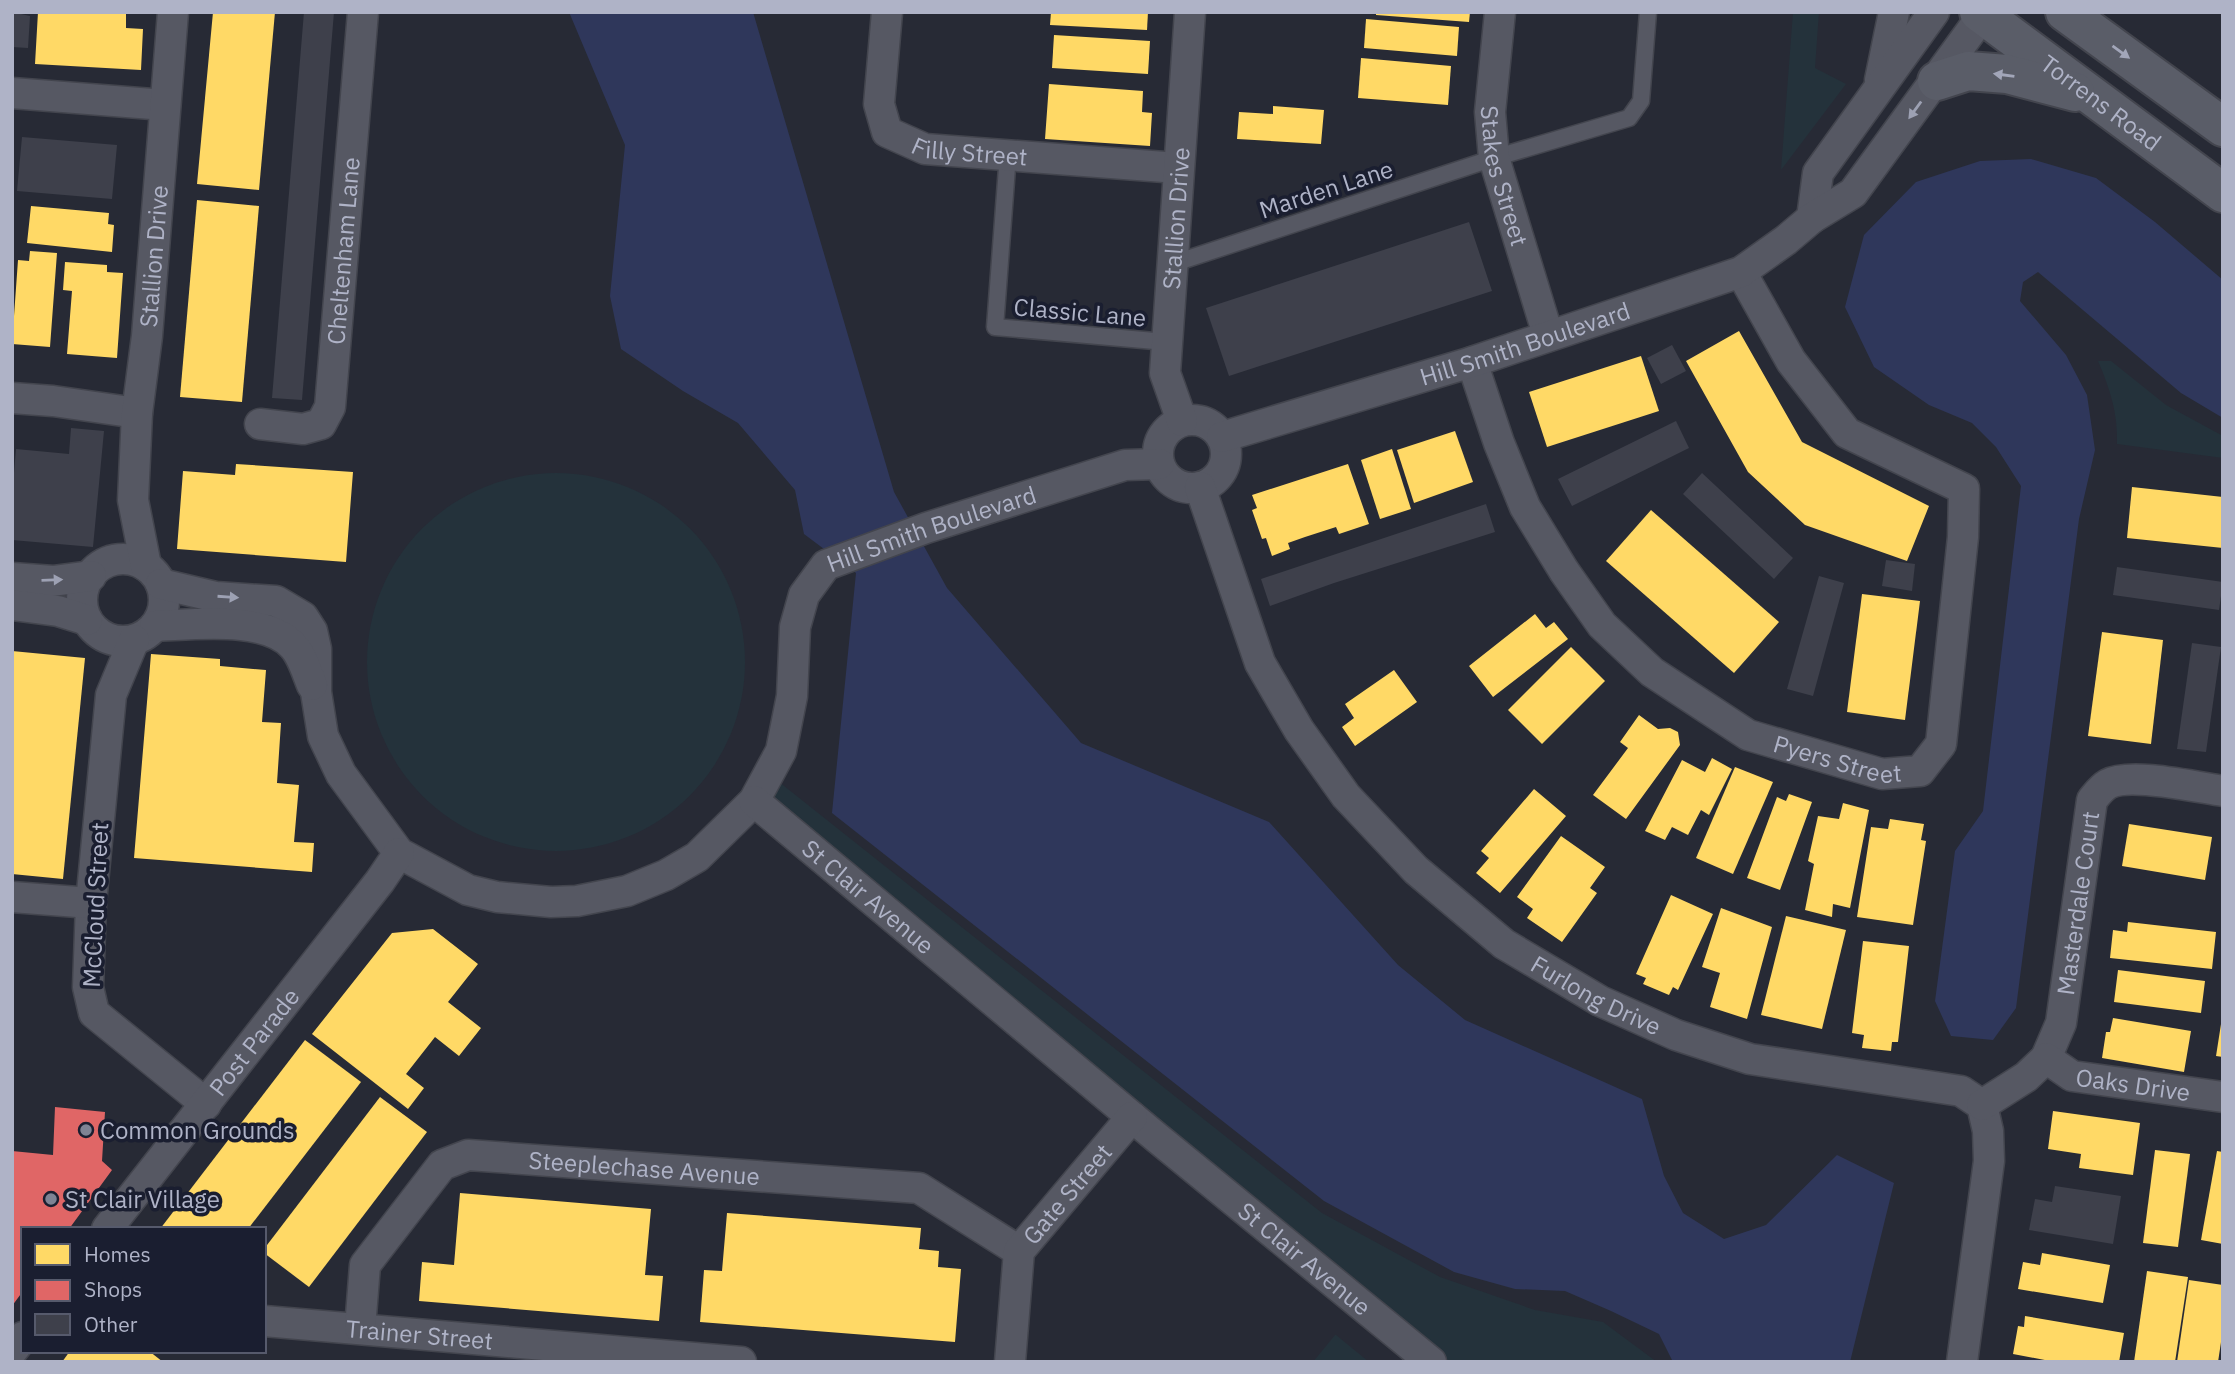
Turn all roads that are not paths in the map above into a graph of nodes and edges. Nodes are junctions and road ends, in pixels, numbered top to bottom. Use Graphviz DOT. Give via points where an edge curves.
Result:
graph roads {
  1 [pos="173,12"];
  2 [pos="363,12"];
  3 [pos="887,12"];
  4 [pos="1190,12"];
  5 [pos="1500,12"];
  6 [pos="1648,12"];
  7 [pos="1894,12"];
  8 [pos="1934,12"];
  9 [pos="2065,12"];
  10 [pos="1983,13"];
  11 [pos="1937,81"];
  12 [pos="1878,90"];
  13 [pos="12,93"];
  14 [pos="2094,97"];
  15 [pos="164,105"];
  16 [pos="2223,127"];
  17 [pos="1008,154"];
  18 [pos="1494,158"];
  19 [pos="1178,168"];
  20 [pos="2223,193"];
  21 [pos="1812,218"];
  22 [pos="1172,264"];
  23 [pos="1741,272"];
  24 [pos="1548,335"];
  25 [pos="1166,342"];
  26 [pos="1472,362"];
  27 [pos="12,398"];
  28 [pos="137,413"];
  29 [pos="1182,421"];
  30 [pos="260,424"];
  31 [pos="1222,437"];
  32 [pos="1159,464"];
  33 [pos="1200,487"];
  34 [pos="133,500"];
  35 [pos="99,569"];
  36 [pos="154,575"];
  37 [pos="12,579"];
  38 [pos="12,605"];
  39 [pos="92,626"];
  40 [pos="145,633"];
  41 [pos="316,692"];
  42 [pos="111,695"];
  43 [pos="2223,791"];
  44 [pos="754,801"];
  45 [pos="399,853"];
  46 [pos="12,897"];
  47 [pos="91,903"];
  48 [pos="2046,1058"];
  49 [pos="2223,1097"];
  50 [pos="205,1104"];
  51 [pos="1982,1105"];
  52 [pos="1132,1117"];
  53 [pos="109,1227"];
  54 [pos="1019,1251"];
  55 [pos="266,1321"];
  56 [pos="360,1328"];
  57 [pos="741,1362"];
  58 [pos="1010,1362"];
  59 [pos="1430,1362"];
  60 [pos="1962,1362"];
  1 -- 15 [label="street, Stallion Drive"];
  2 -- 30 [label="street, Cheltenham Lane" via="330,407 321,424 303,429"];
  3 -- 17 [label="street, Filly Street" via="879,104 887,132 925,149"];
  4 -- 19 [label="street, Stallion Drive"];
  5 -- 18 [label="street, Stakes Street" via="1490,112"];
  6 -- 18 [label="lane, Marden Lane" via="1642,101 1629,118"];
  7 -- 12 [label="street"];
  8 -- 12 [label="street"];
  9 -- 16 [label="main road, Torrens Road, one-way"];
  10 -- 11 [label="street, Hill Smith Boulevard"];
  10 -- 14 [label="main road, Torrens Road"];
  14 -- 11 [label="main road, one-way" via="2007,74 1968,71"];
  11 -- 21 [label="street, Hill Smith Boulevard, one-way" via="1853,193"];
  12 -- 21 [label="street" via="1818,173"];
  13 -- 15 [label="street"];
  14 -- 20 [label="main road, Torrens Road"];
  15 -- 28 [label="street, Stallion Drive"];
  17 -- 19 [label="street, Filly Street"];
  17 -- 25 [label="lane, Classic Lane" via="995,327"];
  18 -- 22 [label="lane, Marden Lane"];
  18 -- 24 [label="street, Stakes Street"];
  19 -- 22 [label="street, Stallion Drive"];
  21 -- 23 [label="street, Hill Smith Boulevard"];
  22 -- 25 [label="street, Stallion Drive"];
  23 -- 24 [label="street, Hill Smith Boulevard"];
  23 -- 26 [label="street, Pyers Street" via="1791,361 1847,433 1964,489 1941,744 1920,771 1882,774 1748,735 1652,672 1602,625 1525,507"];
  24 -- 26 [label="street, Hill Smith Boulevard"];
  25 -- 29 [label="street, Stallion Drive" via="1165,373"];
  26 -- 31 [label="street, Hill Smith Boulevard"];
  27 -- 28 [label="street"];
  28 -- 34 [label="street, Stallion Drive"];
  29 -- 31 [label="street" via="1205,422"];
  29 -- 32 [label="street" via="1164,433 1157,453"];
  31 -- 33 [label="street" via="1223,467"];
  32 -- 33 [label="street" via="1170,481"];
  32 -- 44 [label="street, Hill Smith Boulevard" via="1125,464 826,565 804,595 795,627 792,696 781,751"];
  33 -- 51 [label="street, Furlong Drive" via="1260,663 1299,730 1346,796 1416,870 1504,944 1600,1001 1676,1035 1750,1059 1961,1091"];
  34 -- 35 [label="street, Stallion Drive"];
  34 -- 36 [label="street, Stallion Drive"];
  35 -- 36 [label="street" via="123,559 139,562"];
  37 -- 35 [label="street, one-way" via="53,582"];
  35 -- 39 [label="street" via="83,593 82,606"];
  36 -- 40 [label="street" via="164,606"];
  36 -- 41 [label="street, one-way" via="216,597 276,601 291,608 312,631"];
  38 -- 39 [label="street" via="58,611"];
  39 -- 40 [label="street" via="114,640"];
  39 -- 42 [label="street, McCloud Street"];
  40 -- 41 [label="street" via="222,623 254,626 293,646"];
  40 -- 42 [label="street, McCloud Street"];
  41 -- 45 [label="street" via="323,736 341,774"];
  42 -- 47 [label="street, McCloud Street"];
  43 -- 48 [label="street, Masterdale Court" via="2123,780 2109,783 2092,800 2062,1023"];
  44 -- 45 [label="street" via="697,857 666,875 627,891 577,901 498,897 468,890"];
  44 -- 52 [label="street, St Clair Avenue"];
  45 -- 50 [label="street, Post Parade"];
  46 -- 47 [label="street"];
  47 -- 50 [label="street, McCloud Street" via="88,987 94,1013"];
  48 -- 49 [label="street, Oaks Drive" via="2072,1076"];
  48 -- 51 [label="street, Oaks Drive"];
  50 -- 53 [label="street, Post Parade"];
  51 -- 60 [label="street" via="1989,1161"];
  52 -- 54 [label="street, Gate Street"];
  52 -- 59 [label="street, St Clair Avenue"];
  54 -- 56 [label="street, Steeplechase Avenue" via="919,1188 468,1155 442,1165 365,1265"];
  54 -- 58 [label="street, Gate Street"];
  55 -- 56 [label="street, Trainer Street"];
  56 -- 57 [label="street, Trainer Street"];
}
